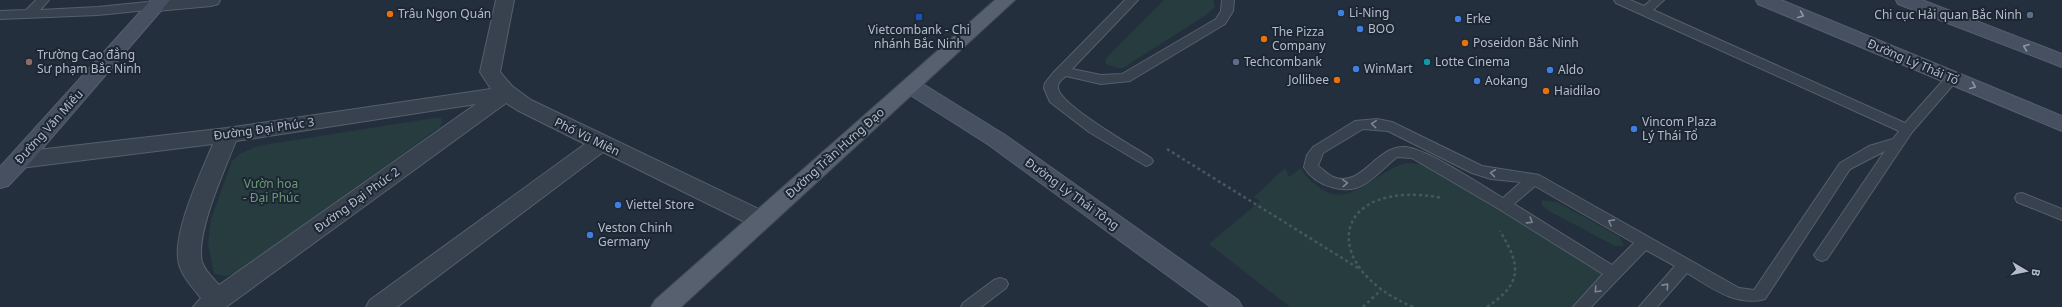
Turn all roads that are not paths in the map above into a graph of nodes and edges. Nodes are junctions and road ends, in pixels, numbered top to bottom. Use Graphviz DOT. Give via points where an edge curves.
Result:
graph roads {
  1 [pos="43,0"];
  2 [pos="210,0"];
  3 [pos="505,0"];
  4 [pos="1006,0"];
  5 [pos="1132,0"];
  6 [pos="1228,0"];
  7 [pos="1620,0"];
  8 [pos="1658,0"];
  9 [pos="1765,0"];
  10 [pos="1905,0"];
  11 [pos="159,3"];
  12 [pos="1645,11"];
  13 [pos="29,14"];
  14 [pos="0,15"];
  15 [pos="2062,61"];
  16 [pos="1064,71"];
  17 [pos="1953,78"];
  18 [pos="911,86"];
  19 [pos="507,93"];
  20 [pos="2062,124"];
  21 [pos="1907,129"];
  22 [pos="227,135"];
  23 [pos="1899,142"];
  24 [pos="601,143"];
  25 [pos="20,160"];
  26 [pos="1146,161"];
  27 [pos="1534,179"];
  28 [pos="0,180"];
  29 [pos="2022,198"];
  30 [pos="1504,205"];
  31 [pos="2062,215"];
  32 [pos="761,220"];
  33 [pos="1645,241"];
  34 [pos="1822,255"];
  35 [pos="1685,265"];
  36 [pos="1613,272"];
  37 [pos="1000,284"];
  38 [pos="212,304"];
  39 [pos="379,307"];
  40 [pos="664,307"];
  41 [pos="969,307"];
  42 [pos="1229,307"];
  43 [pos="1581,307"];
  44 [pos="1647,307"];
  1 -- 13 [label="lane"];
  2 -- 11 [label="street"];
  3 -- 19 [label="street, Phố Vũ Miên" via="490,72"];
  4 -- 18 [label="main road, Đường Trần Hưng Đạo"];
  5 -- 16 [label="lane"];
  6 -- 16 [label="lane" via="1227,11 1221,21 1125,78 1107,81 1085,78"];
  7 -- 12 [label="lane"];
  8 -- 12 [label="lane"];
  9 -- 17 [label="street, Đường Lý Thái Tổ, one-way"];
  15 -- 10 [label="street, one-way"];
  11 -- 13 [label="lane" via="98,11"];
  11 -- 25 [label="street, Đường Văn Miếu"];
  12 -- 21 [label="lane"];
  13 -- 14 [label="lane"];
  16 -- 26 [label="lane" via="1052,83 1055,99 1094,128"];
  17 -- 20 [label="street, Đường Lý Thái Tổ, one-way"];
  17 -- 21 [label="lane"];
  18 -- 32 [label="main road, Đường Trần Hưng Đạo"];
  18 -- 42 [label="street, Đường Lý Thái Tông" via="997,140"];
  19 -- 22 [label="street, Đường Đại Phúc 3"];
  19 -- 24 [label="street, Phố Vũ Miên" via="524,105"];
  19 -- 38 [label="street, Đường Đại Phúc 2"];
  21 -- 23 [label="lane"];
  22 -- 25 [label="street, Đường Đại Phúc 3"];
  22 -- 38 [label="street" via="189,244 190,265"];
  23 -- 34 [label="lane"];
  23 -- 35 [label="lane" via="1874,150 1845,166 1759,295 1739,295"];
  24 -- 32 [label="street, Phố Vũ Miên"];
  24 -- 39 [label="street"];
  25 -- 28 [label="street, Đường Văn Miếu"];
  27 -- 30 [label="lane"];
  27 -- 30 [label="lane, one-way" via="1477,170 1457,162 1396,128 1377,124 1360,124 1318,150 1311,167 1328,181 1344,184 1359,181 1393,153 1416,154"];
  33 -- 27 [label="lane, one-way"];
  29 -- 31 [label="lane"];
  30 -- 36 [label="lane, one-way"];
  32 -- 40 [label="main road, Đường Trần Hưng Đạo"];
  33 -- 35 [label="lane"];
  33 -- 36 [label="lane"];
  44 -- 35 [label="lane, one-way"];
  36 -- 43 [label="lane, one-way"];
  37 -- 41 [label="lane"];
}
